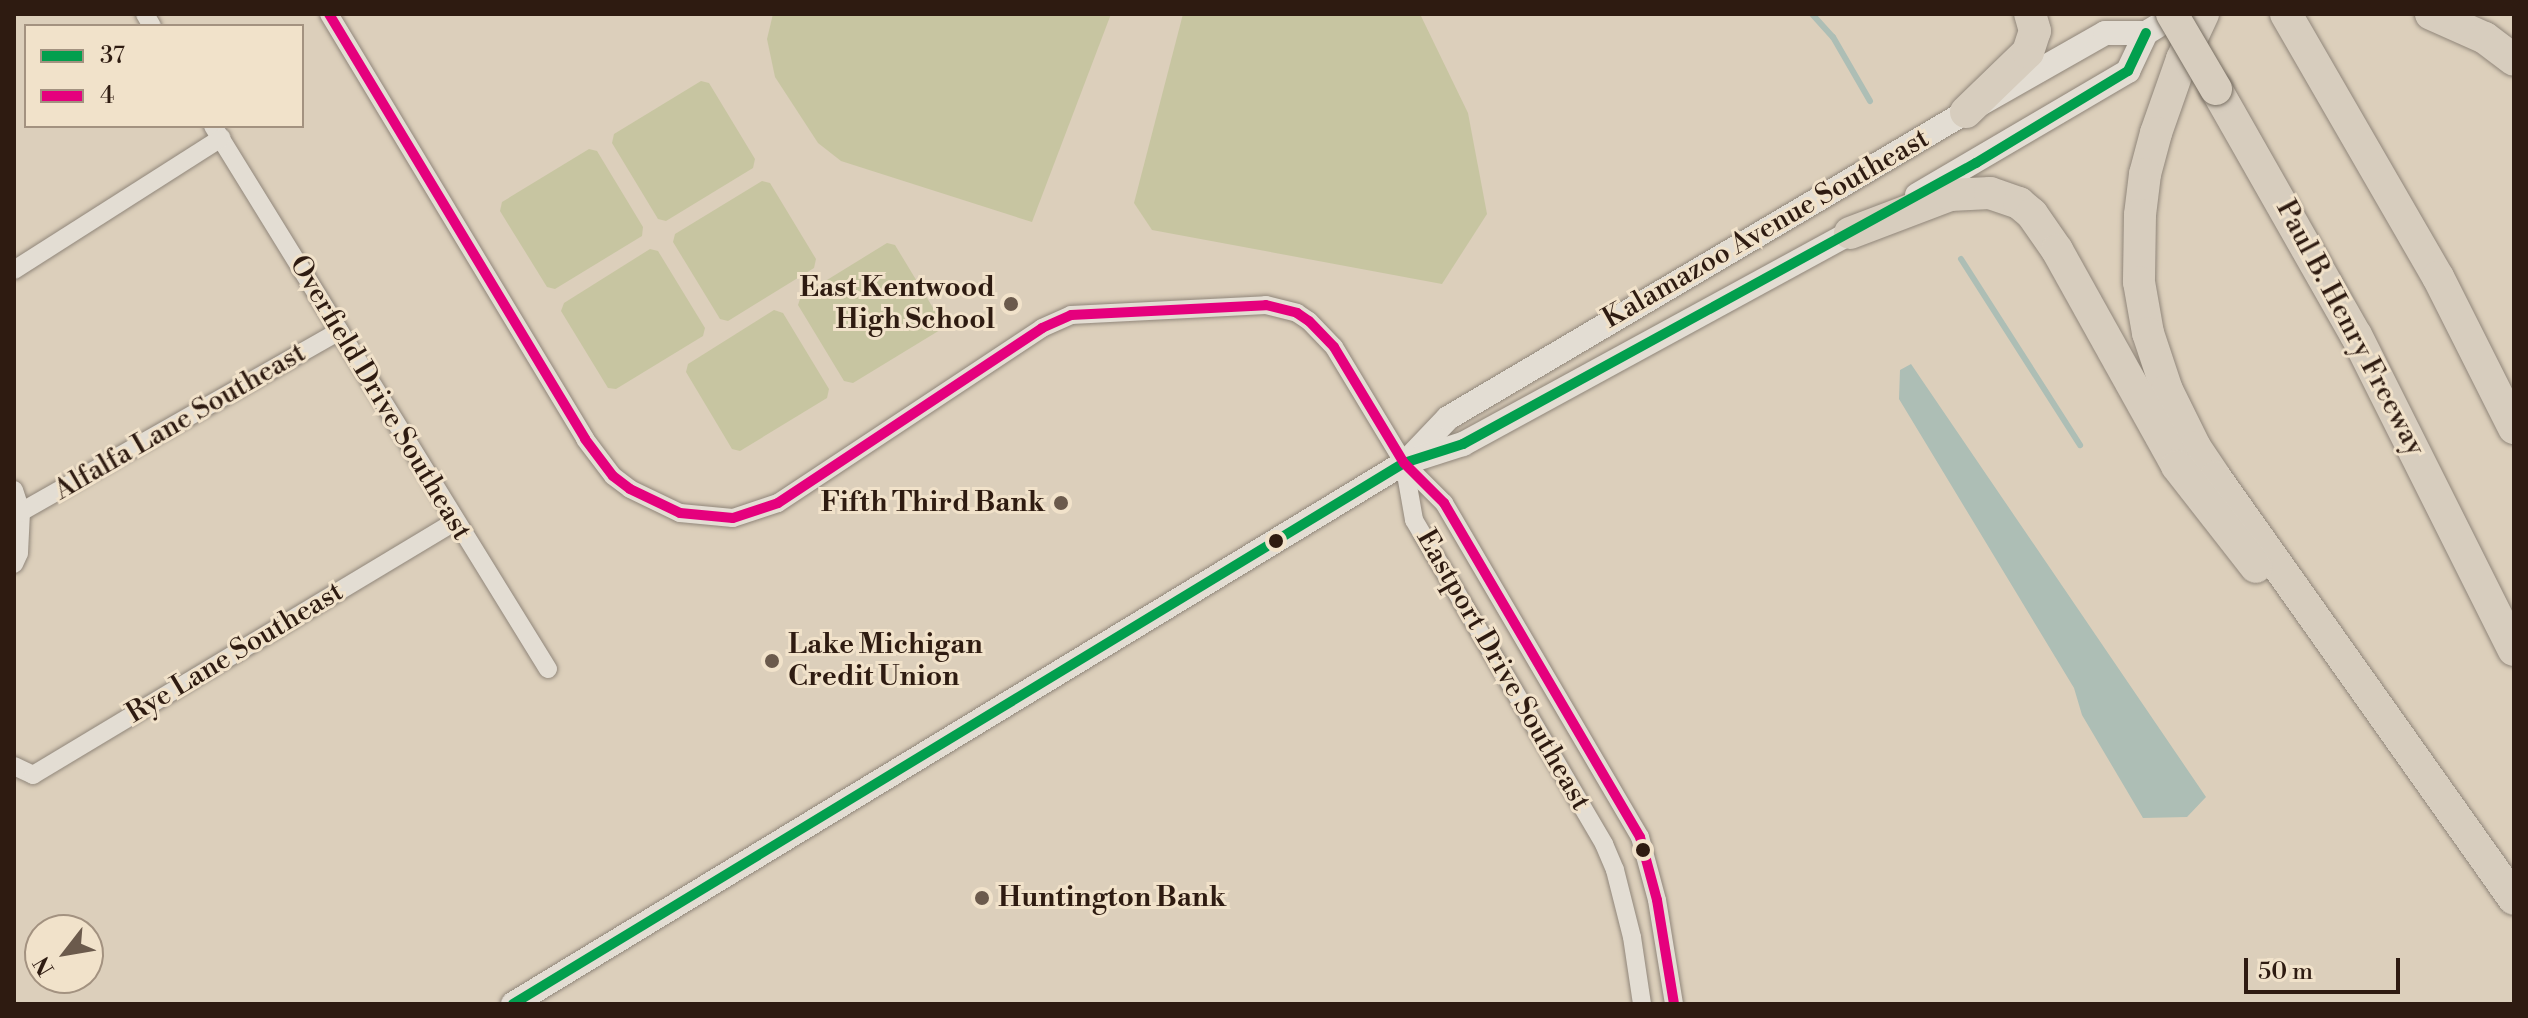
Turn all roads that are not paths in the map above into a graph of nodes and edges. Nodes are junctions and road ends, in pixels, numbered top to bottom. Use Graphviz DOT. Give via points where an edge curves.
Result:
graph roads {
  1 [pos="329,14"];
  2 [pos="2030,14"];
  3 [pos="2172,14"];
  4 [pos="2178,14"];
  5 [pos="2203,14"];
  6 [pos="2431,14"];
  7 [pos="2293,26"];
  8 [pos="2146,33"];
  9 [pos="2514,60"];
  10 [pos="1966,112"];
  11 [pos="217,132"];
  12 [pos="1850,233"];
  13 [pos="14,270"];
  14 [pos="339,331"];
  15 [pos="2514,428"];
  16 [pos="1404,463"];
  17 [pos="14,490"];
  18 [pos="21,512"];
  19 [pos="455,521"];
  20 [pos="14,564"];
  21 [pos="2514,650"];
  22 [pos="548,669"];
  23 [pos="2385,718"];
  24 [pos="14,766"];
  25 [pos="2514,899"];
  26 [pos="513,1004"];
  27 [pos="1642,1004"];
  28 [pos="1674,1004"];
  1 -- 16 [label="street" via="585,439 613,476 660,507 699,517 733,518 778,503 1042,328 1089,312 1266,305 1297,313 1334,347"];
  2 -- 10 [label="highway" via="2035,31 2028,52"];
  3 -- 21 [label="highway, Paul B. Henry Freeway, bridge" via="2356,335"];
  4 -- 8 [label="main road"];
  5 -- 23 [label="highway" via="2171,89 2145,174 2137,252 2148,333 2167,390 2195,447"];
  6 -- 9 [label="highway" via="2485,38"];
  7 -- 15 [label="highway" via="2438,277"];
  8 -- 10 [label="main road, Kalamazoo Avenue Southeast" via="2105,33"];
  8 -- 12 [label="main road, Kalamazoo Avenue Southeast" via="2128,71"];
  10 -- 16 [label="main road, Kalamazoo Avenue Southeast" via="1448,418"];
  11 -- 13 [label="street"];
  11 -- 14 [label="street, Overfield Drive Southeast"];
  12 -- 16 [label="main road, Kalamazoo Avenue Southeast" via="1463,444"];
  12 -- 23 [label="highway" via="1971,192 2006,197 2032,214 2177,466"];
  14 -- 18 [label="street, Alfalfa Lane Southeast"];
  14 -- 19 [label="street, Overfield Drive Southeast"];
  16 -- 26 [label="main road, Kalamazoo Avenue Southeast"];
  16 -- 27 [label="street, Eastport Drive Southeast" via="1414,520 1604,844 1632,937"];
  16 -- 28 [label="street, Eastport Drive Southeast" via="1444,503 1640,837 1657,900"];
  17 -- 18 [label="street"];
  18 -- 20 [label="street"];
  19 -- 22 [label="street, Overfield Drive Southeast"];
  19 -- 24 [label="street, Rye Lane Southeast" via="33,775"];
  23 -- 25 [label="highway"];
}
